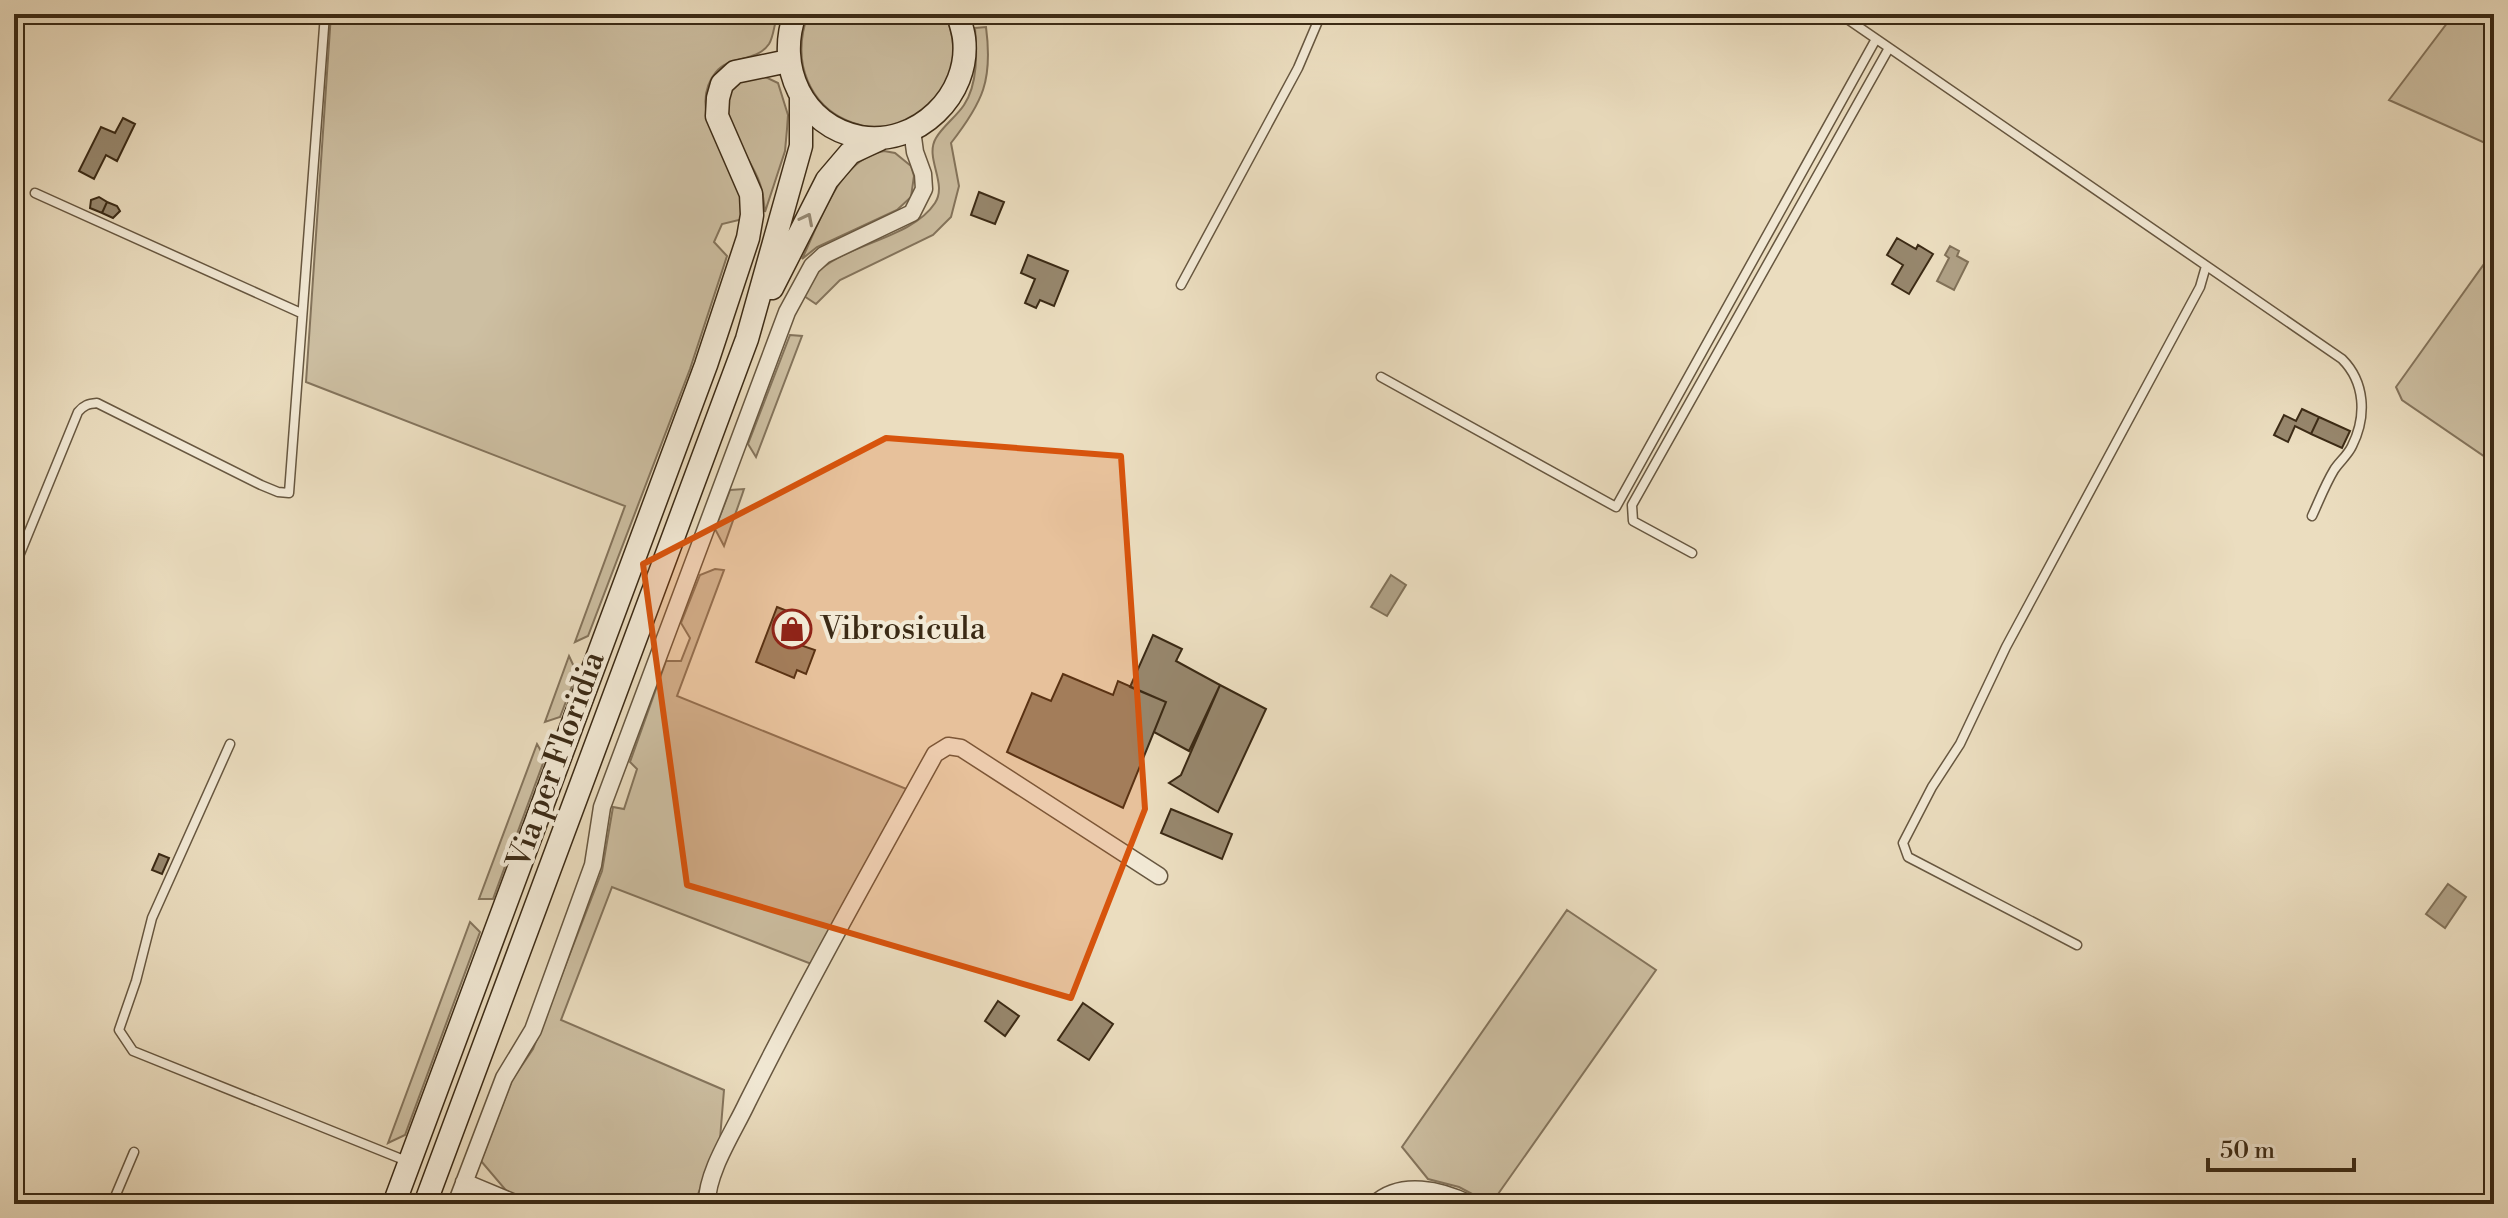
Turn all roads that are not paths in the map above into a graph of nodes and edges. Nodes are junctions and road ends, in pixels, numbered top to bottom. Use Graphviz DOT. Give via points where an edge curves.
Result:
graph roads {
  1 [pos="325,14"];
  2 [pos="795,14"];
  3 [pos="958,14"];
  4 [pos="1321,14"];
  5 [pos="1840,14"];
  6 [pos="1876,39"];
  7 [pos="1889,48"];
  8 [pos="788,61"];
  9 [pos="801,97"];
  10 [pos="912,130"];
  11 [pos="884,138"];
  12 [pos="35,193"];
  13 [pos="2206,266"];
  14 [pos="1181,285"];
  15 [pos="301,313"];
  16 [pos="747,339"];
  17 [pos="1381,377"];
  18 [pos="2312,516"];
  19 [pos="1692,553"];
  20 [pos="17,561"];
  21 [pos="230,744"];
  22 [pos="1159,876"];
  23 [pos="2077,945"];
  24 [pos="134,1152"];
  25 [pos="410,1162"];
  26 [pos="464,1182"];
  27 [pos="112,1204"];
  28 [pos="394,1204"];
  29 [pos="425,1204"];
  30 [pos="456,1204"];
  31 [pos="517,1204"];
  32 [pos="707,1204"];
  33 [pos="1375,1204"];
  34 [pos="1470,1204"];
  1 -- 15 [label="lane"];
  2 -- 8 [label="main road" via="788,32"];
  3 -- 10 [label="main road" via="963,66 954,92 936,115"];
  4 -- 14 [label="lane" via="1291,82"];
  5 -- 6 [label="lane"];
  6 -- 7 [label="lane"];
  6 -- 17 [label="lane" via="1616,507"];
  7 -- 13 [label="lane"];
  7 -- 19 [label="lane" via="1632,505 1633,521"];
  8 -- 9 [label="main road"];
  8 -- 25 [label="main road" via="735,72 722,84 717,116 751,194 748,238 706,365"];
  9 -- 11 [label="main road" via="837,129"];
  9 -- 16 [label="main road" via="801,146"];
  10 -- 11 [label="main road"];
  10 -- 26 [label="street" via="924,189 912,213 824,255 812,266 787,312 602,807 593,865 533,1030 504,1078"];
  16 -- 11 [label="main road, one-way" via="827,180 850,153"];
  12 -- 15 [label="lane"];
  13 -- 18 [label="lane" via="2354,371 2361,400 2358,431"];
  13 -- 23 [label="lane" via="2200,287 1903,843 1908,857 1930,871"];
  15 -- 20 [label="lane" via="289,493 261,485 90,404 78,412"];
  16 -- 29 [label="main road, Via per Floridia"];
  21 -- 25 [label="lane" via="152,918 119,1030 133,1051"];
  22 -- 32 [label="street" via="961,748 948,746 935,754 767,1063 719,1161"];
  24 -- 27 [label="lane"];
  25 -- 28 [label="main road"];
  26 -- 30 [label="street"];
  26 -- 31 [label="street"];
  33 -- 34 [label="street" via="1394,1192 1415,1189"];
}
